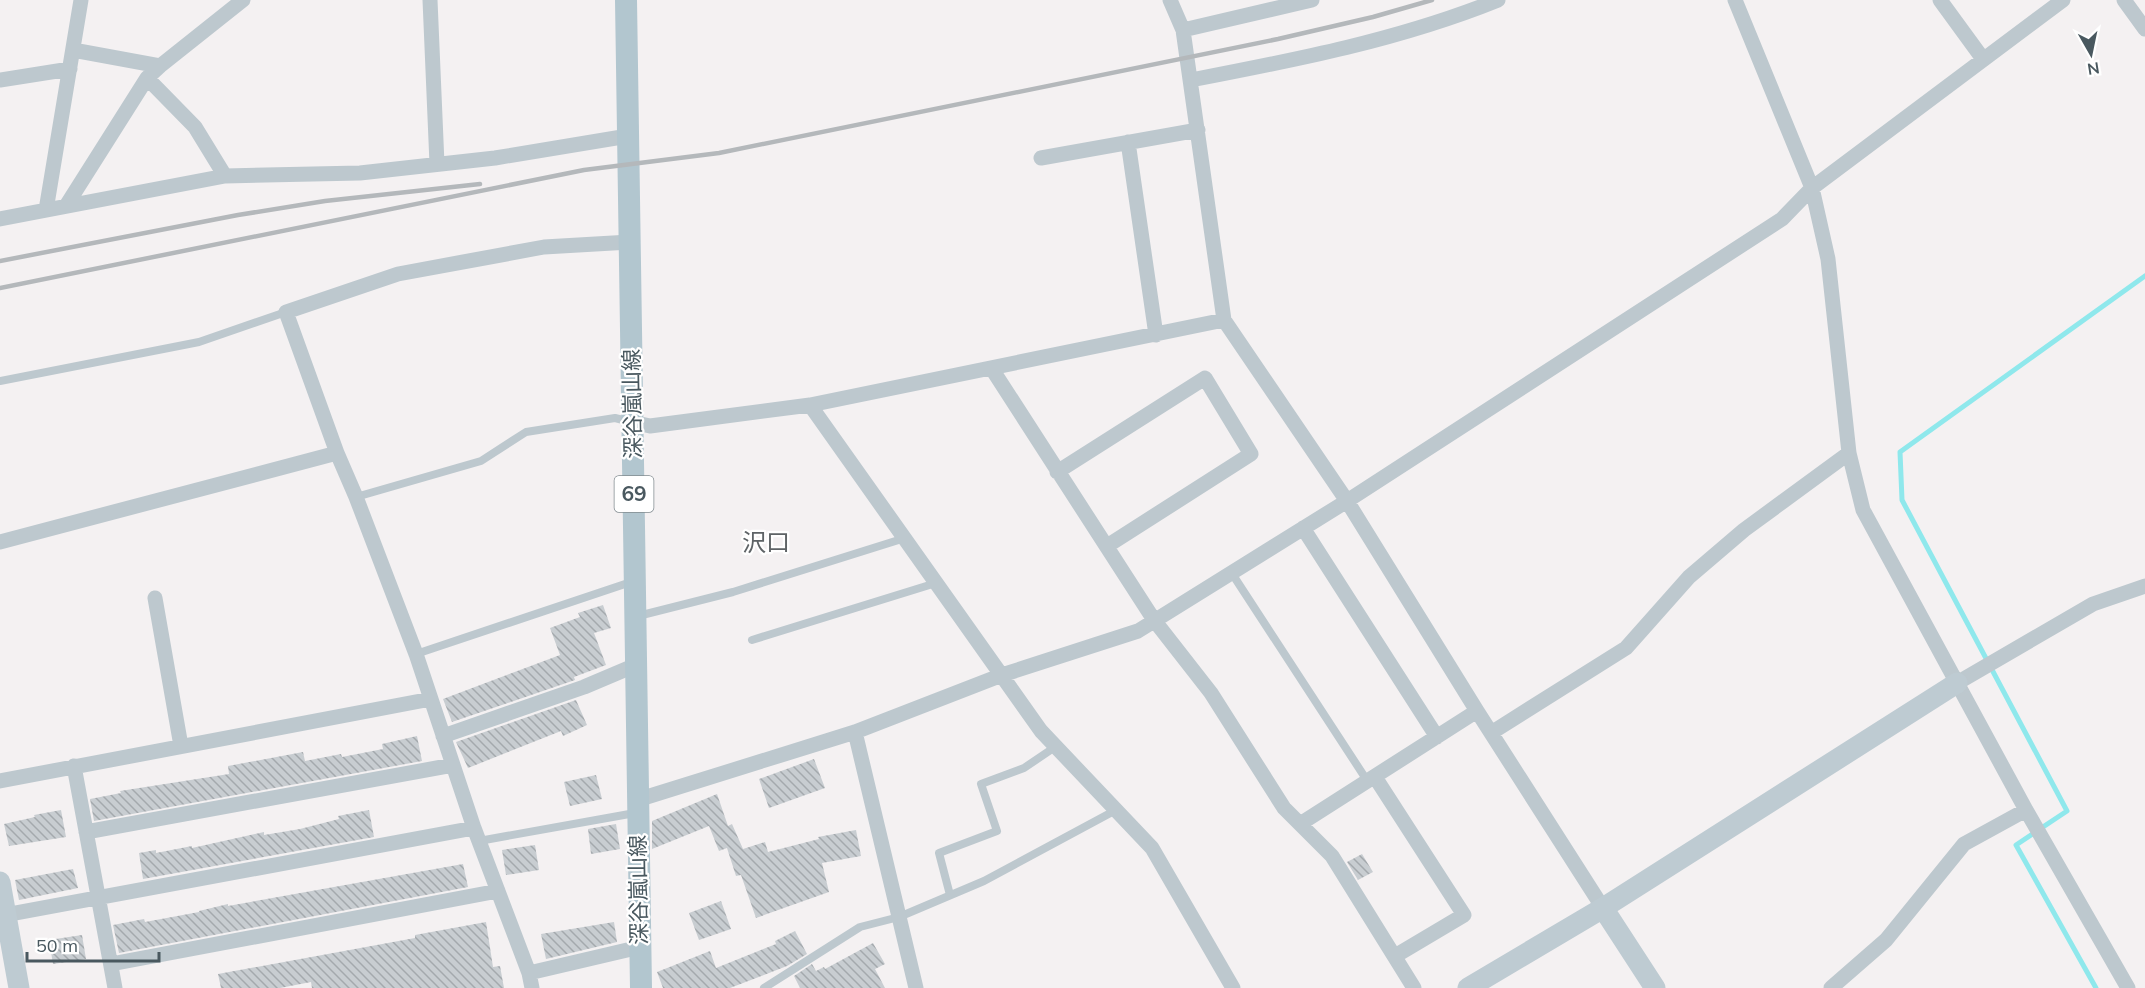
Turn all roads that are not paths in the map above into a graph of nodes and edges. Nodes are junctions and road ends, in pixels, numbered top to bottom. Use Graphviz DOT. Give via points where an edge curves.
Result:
graph roads {
  1 [pos="81,0"];
  2 [pos="243,0"];
  3 [pos="430,0"];
  4 [pos="626,0"];
  5 [pos="1170,0"];
  6 [pos="1312,0"];
  7 [pos="1498,0"];
  8 [pos="1735,0"];
  9 [pos="1940,0"];
  10 [pos="2063,0"];
  11 [pos="2124,0"];
  12 [pos="2145,29"];
  13 [pos="1183,30"];
  14 [pos="73,50"];
  15 [pos="1983,59"];
  16 [pos="160,66"];
  17 [pos="70,69"];
  18 [pos="147,78"];
  19 [pos="0,80"];
  20 [pos="1191,80"];
  21 [pos="1198,130"];
  22 [pos="628,136"];
  23 [pos="1128,142"];
  24 [pos="1041,158"];
  25 [pos="437,164"];
  26 [pos="225,176"];
  27 [pos="1812,188"];
  28 [pos="66,206"];
  29 [pos="46,210"];
  30 [pos="0,219"];
  31 [pos="630,242"];
  32 [pos="286,312"];
  33 [pos="1224,320"];
  34 [pos="1156,334"];
  35 [pos="992,369"];
  36 [pos="0,381"];
  37 [pos="810,405"];
  38 [pos="632,422"];
  39 [pos="337,453"];
  40 [pos="1849,453"];
  41 [pos="1058,472"];
  42 [pos="356,496"];
  43 [pos="1347,501"];
  44 [pos="1303,528"];
  45 [pos="904,538"];
  46 [pos="0,542"];
  47 [pos="1107,546"];
  48 [pos="1231,573"];
  49 [pos="635,581"];
  50 [pos="936,583"];
  51 [pos="2145,585"];
  52 [pos="155,598"];
  53 [pos="636,617"];
  54 [pos="1154,620"];
  55 [pos="752,640"];
  56 [pos="416,654"];
  57 [pos="636,665"];
  58 [pos="1002,675"];
  59 [pos="1957,683"];
  60 [pos="430,699"];
  61 [pos="1477,711"];
  62 [pos="855,732"];
  63 [pos="1491,733"];
  64 [pos="443,736"];
  65 [pos="1437,737"];
  66 [pos="182,746"];
  67 [pos="1055,747"];
  68 [pos="453,765"];
  69 [pos="74,766"];
  70 [pos="1371,780"];
  71 [pos="0,781"];
  72 [pos="637,806"];
  73 [pos="1116,810"];
  74 [pos="2026,810"];
  75 [pos="1300,824"];
  76 [pos="86,832"];
  77 [pos="477,835"];
  78 [pos="0,882"];
  79 [pos="498,891"];
  80 [pos="950,895"];
  81 [pos="98,896"];
  82 [pos="1603,908"];
  83 [pos="3,915"];
  84 [pos="899,917"];
  85 [pos="639,947"];
  86 [pos="1395,956"];
  87 [pos="111,964"];
  88 [pos="530,981"];
  89 [pos="19,988"];
  90 [pos="115,988"];
  91 [pos="641,988"];
  92 [pos="764,988"];
  93 [pos="916,988"];
  94 [pos="1233,988"];
  95 [pos="1414,988"];
  96 [pos="1468,988"];
  97 [pos="1655,988"];
  98 [pos="1831,988"];
  99 [pos="2128,988"];
  1 -- 14 [label="street"];
  2 -- 16 [label="street"];
  3 -- 25 [label="street"];
  4 -- 22 [label="main road, 深谷嵐山線 / 69"];
  5 -- 13 [label="street"];
  6 -- 13 [label="street"];
  7 -- 20 [label="street" via="1406,33"];
  8 -- 27 [label="street"];
  9 -- 15 [label="street"];
  10 -- 15 [label="street"];
  11 -- 12 [label="street"];
  13 -- 20 [label="street"];
  14 -- 16 [label="street"];
  14 -- 17 [label="street"];
  15 -- 27 [label="street"];
  16 -- 18 [label="street"];
  17 -- 19 [label="street"];
  17 -- 29 [label="street"];
  18 -- 26 [label="street" via="195,127"];
  18 -- 28 [label="street"];
  20 -- 21 [label="street"];
  21 -- 23 [label="street"];
  21 -- 33 [label="street"];
  22 -- 25 [label="street"];
  22 -- 31 [label="main road, 深谷嵐山線 / 69"];
  23 -- 24 [label="street"];
  23 -- 34 [label="street"];
  25 -- 26 [label="street" via="360,173"];
  26 -- 28 [label="street"];
  27 -- 40 [label="street" via="1828,259"];
  27 -- 43 [label="street" via="1782,219"];
  28 -- 29 [label="street"];
  29 -- 30 [label="street"];
  31 -- 32 [label="street" via="544,247 398,274"];
  31 -- 38 [label="main road, 深谷嵐山線 / 69"];
  32 -- 36 [label="lane" via="199,342"];
  32 -- 39 [label="street"];
  33 -- 34 [label="street"];
  33 -- 43 [label="street"];
  34 -- 35 [label="street"];
  35 -- 37 [label="street"];
  35 -- 41 [label="street"];
  37 -- 38 [label="street" via="650,426"];
  37 -- 45 [label="street"];
  38 -- 42 [label="lane" via="615,418 526,432 481,461"];
  38 -- 49 [label="main road, 深谷嵐山線 / 69"];
  39 -- 42 [label="street"];
  39 -- 46 [label="street"];
  40 -- 59 [label="street" via="1863,510"];
  40 -- 63 [label="street" via="1744,530 1689,577 1626,648"];
  41 -- 47 [label="street"];
  41 -- 47 [label="street" via="1205,378 1251,454"];
  42 -- 56 [label="street"];
  43 -- 44 [label="street"];
  43 -- 61 [label="street"];
  44 -- 48 [label="street"];
  44 -- 65 [label="street"];
  45 -- 50 [label="street"];
  45 -- 53 [label="lane" via="734,592"];
  47 -- 54 [label="street"];
  48 -- 54 [label="street"];
  48 -- 70 [label="lane"];
  49 -- 53 [label="main road, 深谷嵐山線 / 69"];
  49 -- 56 [label="lane"];
  50 -- 55 [label="lane"];
  50 -- 58 [label="street"];
  51 -- 59 [label="street" via="2093,604"];
  52 -- 66 [label="street"];
  53 -- 57 [label="main road, 深谷嵐山線 / 69"];
  54 -- 58 [label="street" via="1138,631"];
  54 -- 75 [label="street" via="1211,693 1284,808"];
  56 -- 60 [label="street"];
  57 -- 64 [label="street"];
  57 -- 72 [label="main road, 深谷嵐山線 / 69"];
  58 -- 62 [label="street"];
  58 -- 67 [label="street"];
  59 -- 74 [label="street"];
  59 -- 82 [label="street"];
  60 -- 64 [label="street"];
  60 -- 66 [label="street"];
  61 -- 63 [label="street"];
  61 -- 65 [label="street"];
  62 -- 72 [label="street"];
  62 -- 84 [label="street"];
  63 -- 82 [label="street"];
  64 -- 68 [label="street"];
  65 -- 70 [label="street"];
  66 -- 69 [label="street"];
  67 -- 73 [label="street"];
  67 -- 80 [label="lane" via="1024,768 981,784 997,831 939,853"];
  68 -- 76 [label="street"];
  68 -- 77 [label="street"];
  69 -- 71 [label="street"];
  69 -- 76 [label="street"];
  70 -- 75 [label="street"];
  70 -- 86 [label="street" via="1464,915"];
  72 -- 77 [label="lane"];
  72 -- 85 [label="main road, 深谷嵐山線 / 69"];
  73 -- 80 [label="lane" via="984,881"];
  73 -- 94 [label="street" via="1152,848"];
  74 -- 98 [label="street" via="1964,844 1886,940"];
  74 -- 99 [label="street"];
  75 -- 86 [label="street" via="1332,856"];
  76 -- 81 [label="street"];
  77 -- 79 [label="street"];
  77 -- 81 [label="street"];
  78 -- 83 [label="street"];
  79 -- 87 [label="street"];
  79 -- 88 [label="street"];
  80 -- 84 [label="lane"];
  81 -- 83 [label="street"];
  81 -- 87 [label="street"];
  82 -- 96 [label="street"];
  82 -- 97 [label="street"];
  83 -- 89 [label="street"];
  84 -- 92 [label="lane" via="860,927"];
  84 -- 93 [label="street"];
  85 -- 88 [label="street"];
  85 -- 91 [label="main road, 深谷嵐山線 / 69"];
  86 -- 95 [label="street"];
  87 -- 90 [label="street"];
}
